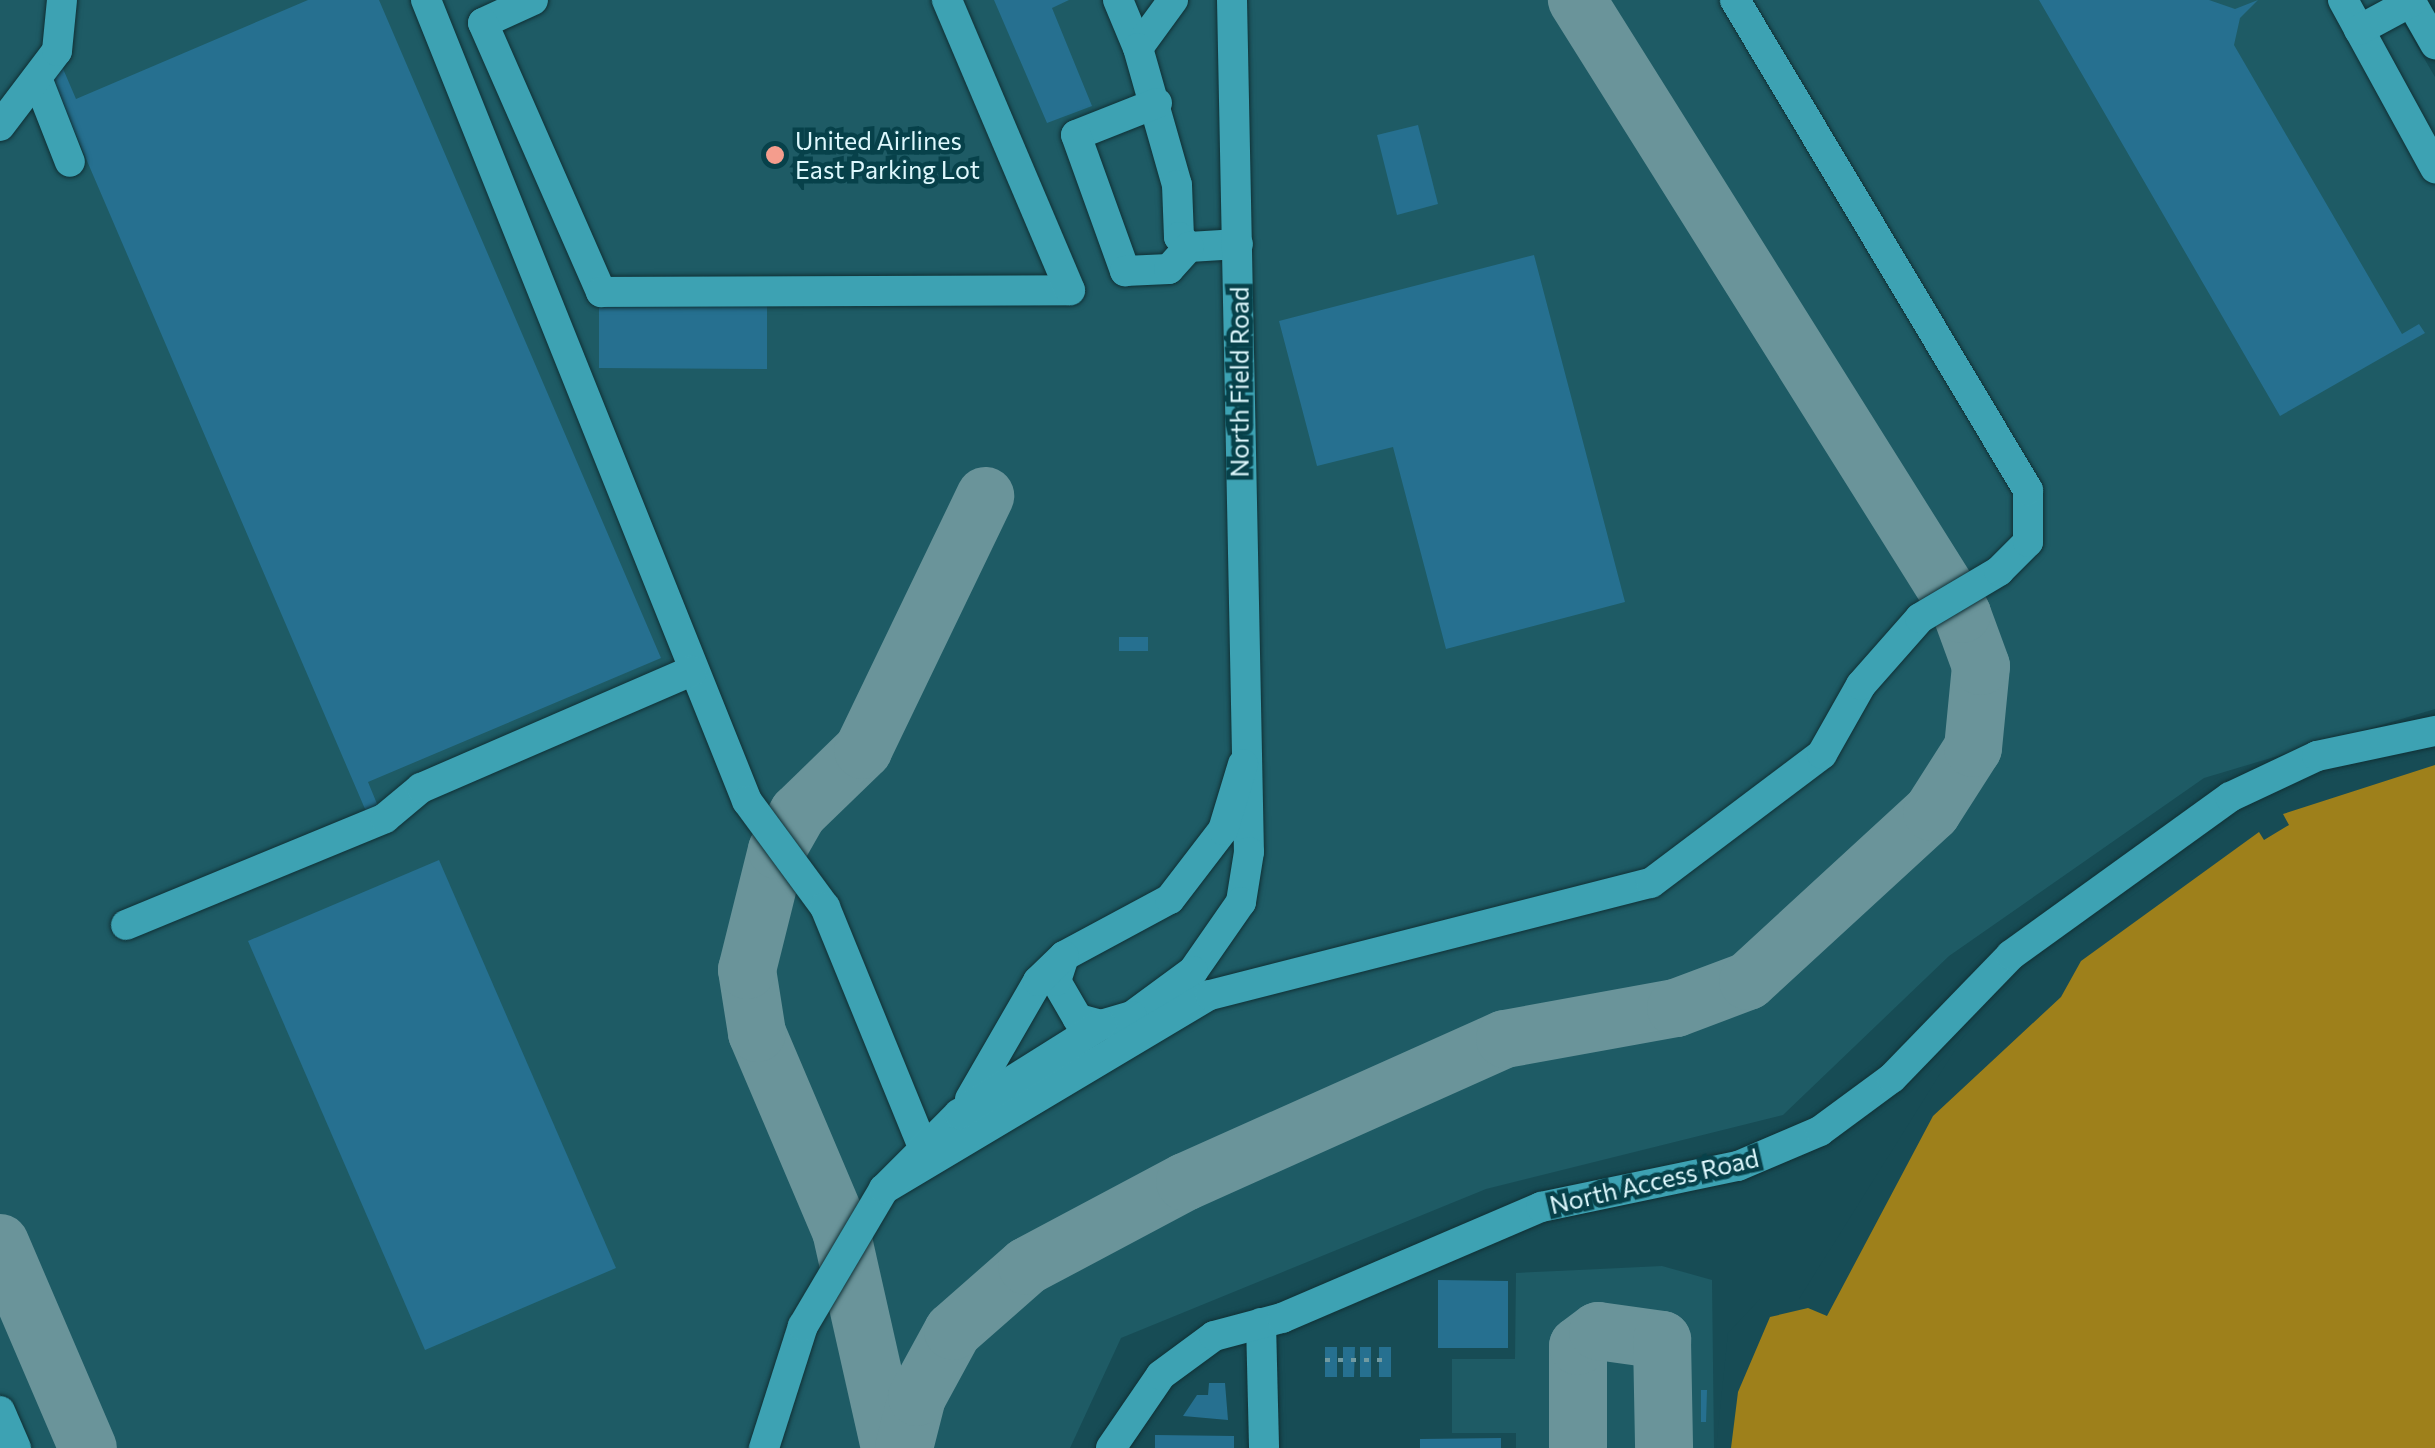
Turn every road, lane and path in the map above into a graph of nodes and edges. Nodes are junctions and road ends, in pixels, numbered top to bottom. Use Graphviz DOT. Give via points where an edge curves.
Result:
graph roads {
  1 [pos="62,0"];
  2 [pos="426,0"];
  3 [pos="533,0"];
  4 [pos="947,0"];
  5 [pos="1118,0"];
  6 [pos="1172,0"];
  7 [pos="1232,0"];
  8 [pos="1735,0"];
  9 [pos="2343,0"];
  10 [pos="2410,1"];
  11 [pos="2359,30"];
  12 [pos="2435,44"];
  13 [pos="1138,48"];
  14 [pos="38,78"];
  15 [pos="1157,103"];
  16 [pos="0,126"];
  17 [pos="70,162"];
  18 [pos="2435,168"];
  19 [pos="1238,244"];
  20 [pos="1189,248"];
  21 [pos="692,671"];
  22 [pos="2435,731"];
  23 [pos="1242,764"];
  24 [pos="126,925"];
  25 [pos="1064,956"];
  26 [pos="1101,1025"];
  27 [pos="959,1114"];
  28 [pos="923,1147"];
  29 [pos="884,1190"];
  30 [pos="1261,1323"];
  31 [pos="1325,1360"];
  32 [pos="1386,1360"];
  33 [pos="0,1411"];
  34 [pos="16,1448"];
  35 [pos="764,1448"];
  36 [pos="1112,1448"];
  37 [pos="1264,1448"];
  1 -- 14 [label="street" via="57,51"];
  2 -- 21 [label="street" via="522,220"];
  3 -- 4 [label="street" via="483,23 601,292 1070,290"];
  5 -- 13 [label="street"];
  6 -- 13 [label="street"];
  7 -- 19 [label="street, North Field Road"];
  8 -- 29 [label="street" via="2028,490 2028,542 2000,571 1920,618 1860,685 1822,754 1651,883 1210,995"];
  9 -- 11 [label="street"];
  10 -- 11 [label="street"];
  10 -- 12 [label="street"];
  11 -- 18 [label="street"];
  13 -- 15 [label="street"];
  14 -- 16 [label="street"];
  14 -- 17 [label="street"];
  15 -- 20 [label="street" via="1179,236"];
  15 -- 20 [label="street" via="1076,135 1125,270 1169,269"];
  19 -- 20 [label="street"];
  19 -- 23 [label="street, North Field Road"];
  21 -- 24 [label="street" via="421,788 385,818"];
  21 -- 28 [label="street" via="747,801 825,907"];
  22 -- 30 [label="street, North Access Road" via="2317,756 2230,797 2011,955 1892,1078 1794,1144 1738,1166 1541,1207"];
  23 -- 25 [label="street, North Field Road" via="1223,830 1170,899"];
  23 -- 26 [label="street, North Field Road" via="1248,852 1241,902 1221,940 1132,1016"];
  25 -- 26 [label="street" via="1061,1000"];
  25 -- 27 [label="street, North Field Road" via="1038,981"];
  26 -- 27 [label="street, North Field Road"];
  27 -- 28 [label="street"];
  28 -- 29 [label="street"];
  29 -- 35 [label="street" via="803,1326"];
  30 -- 36 [label="street, North Access Road" via="1214,1336 1176,1362"];
  30 -- 37 [label="street"];
  31 -- 32 [label="path"];
  33 -- 34 [label="street"];
}
